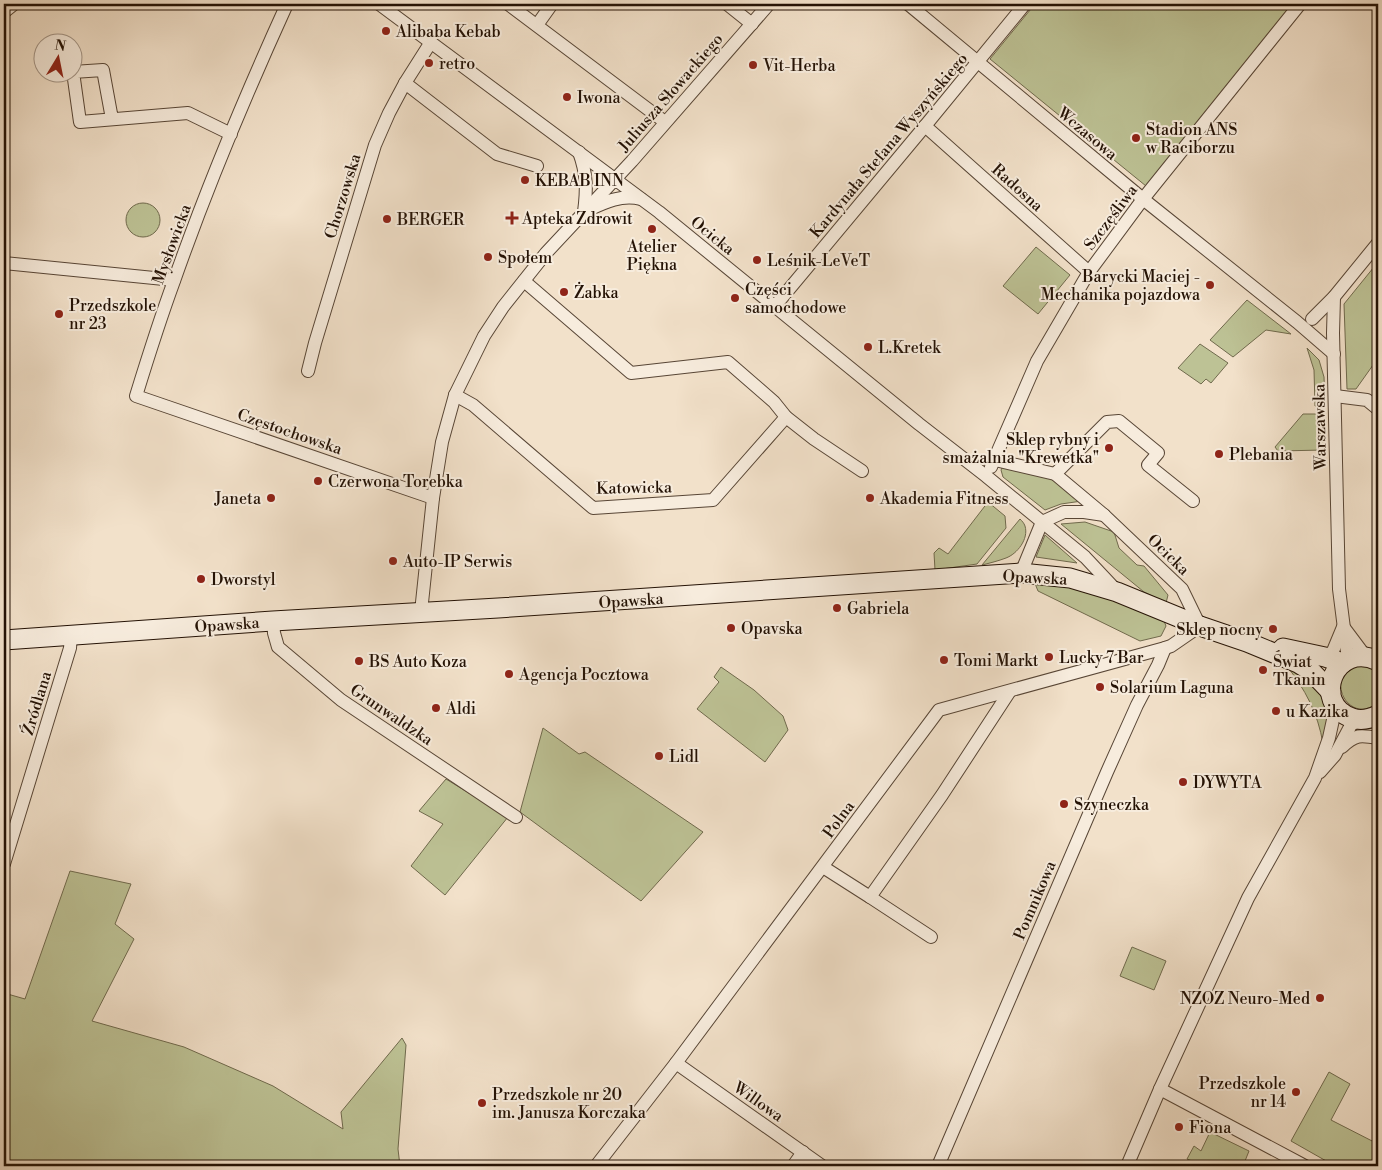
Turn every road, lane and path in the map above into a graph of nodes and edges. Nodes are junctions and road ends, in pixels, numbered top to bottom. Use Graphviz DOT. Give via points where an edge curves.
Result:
graph roads {
  1 [pos="14,4"];
  2 [pos="287,4"];
  3 [pos="379,4"];
  4 [pos="508,4"];
  5 [pos="552,4"];
  6 [pos="727,4"];
  7 [pos="769,4"];
  8 [pos="908,4"];
  9 [pos="1025,4"];
  10 [pos="1300,4"];
  11 [pos="4,12"];
  12 [pos="752,24"];
  13 [pos="536,25"];
  14 [pos="431,42"];
  15 [pos="978,62"];
  16 [pos="405,83"];
  17 [pos="112,119"];
  18 [pos="666,122"];
  19 [pos="925,126"];
  20 [pos="231,134"];
  21 [pos="579,152"];
  22 [pos="537,166"];
  23 [pos="614,179"];
  24 [pos="642,199"];
  25 [pos="1143,199"];
  26 [pos="584,212"];
  27 [pos="1378,243"];
  28 [pos="4,263"];
  29 [pos="1089,272"];
  30 [pos="174,280"];
  31 [pos="524,281"];
  32 [pos="1334,297"];
  33 [pos="775,306"];
  34 [pos="1312,319"];
  35 [pos="1333,319"];
  36 [pos="1297,322"];
  37 [pos="1333,333"];
  38 [pos="1310,334"];
  39 [pos="1334,354"];
  40 [pos="308,371"];
  41 [pos="455,395"];
  42 [pos="136,396"];
  43 [pos="1334,396"];
  44 [pos="1378,409"];
  45 [pos="786,416"];
  46 [pos="995,460"];
  47 [pos="862,470"];
  48 [pos="1055,474"];
  49 [pos="986,476"];
  50 [pos="432,498"];
  51 [pos="1193,501"];
  52 [pos="1104,514"];
  53 [pos="1042,522"];
  54 [pos="1021,574"];
  55 [pos="1117,592"];
  56 [pos="421,612"];
  57 [pos="273,621"];
  58 [pos="1200,626"];
  59 [pos="1343,627"];
  60 [pos="71,636"];
  61 [pos="4,640"];
  62 [pos="1247,642"];
  63 [pos="1165,648"];
  64 [pos="1352,660"];
  65 [pos="1010,691"];
  66 [pos="1334,699"];
  67 [pos="1371,721"];
  68 [pos="1378,738"];
  69 [pos="1335,755"];
  70 [pos="1315,778"];
  71 [pos="516,816"];
  72 [pos="4,864"];
  73 [pos="823,867"];
  74 [pos="870,897"];
  75 [pos="931,936"];
  76 [pos="676,1063"];
  77 [pos="1160,1089"];
  78 [pos="803,1152"];
  79 [pos="596,1166"];
  80 [pos="794,1166"];
  81 [pos="822,1166"];
  82 [pos="938,1166"];
  83 [pos="1127,1166"];
  84 [pos="1305,1166"];
  1 -- 11 [label="street"];
  2 -- 20 [label="street, Mysłowicka"];
  3 -- 14 [label="street, Ocicka"];
  4 -- 13 [label="street"];
  5 -- 13 [label="street"];
  6 -- 12 [label="street"];
  7 -- 12 [label="street, Juliusza Słowackiego"];
  8 -- 15 [label="street, Wczasowa"];
  9 -- 15 [label="street, Kardynała Stefana Wyszyńskiego"];
  10 -- 25 [label="street, Szczęśliwa"];
  12 -- 18 [label="street, Juliusza Słowackiego"];
  13 -- 18 [label="street"];
  14 -- 16 [label="street, Chorzowska"];
  14 -- 21 [label="street, Ocicka"];
  15 -- 19 [label="street, Kardynała Stefana Wyszyńskiego"];
  15 -- 25 [label="street, Wczasowa"];
  16 -- 22 [label="street" via="496,154"];
  16 -- 40 [label="street, Chorzowska" via="375,145"];
  17 -- 17 [label="street" via="80,122 73,72 103,70"];
  17 -- 20 [label="street" via="188,113"];
  18 -- 23 [label="street, Juliusza Słowackiego"];
  19 -- 29 [label="street, Radosna"];
  19 -- 33 [label="street, Kardynała Stefana Wyszyńskiego"];
  20 -- 30 [label="street, Mysłowicka"];
  21 -- 23 [label="street, Ocicka"];
  21 -- 26 [label="street" via="586,181"];
  23 -- 24 [label="street, Ocicka"];
  23 -- 26 [label="street"];
  24 -- 26 [label="street" via="626,197 612,200"];
  24 -- 33 [label="street, Ocicka"];
  25 -- 29 [label="street, Szczęśliwa"];
  25 -- 36 [label="street, Wczasowa"];
  26 -- 31 [label="street"];
  27 -- 32 [label="street"];
  28 -- 30 [label="street"];
  29 -- 46 [label="street, Szczęśliwa" via="1037,361"];
  30 -- 42 [label="street, Mysłowicka"];
  31 -- 41 [label="street" via="492,322"];
  31 -- 45 [label="street" via="631,373 728,362"];
  32 -- 34 [label="street"];
  32 -- 35 [label="street, Warszawska"];
  33 -- 49 [label="street, Ocicka"];
  34 -- 35 [label="street"];
  34 -- 36 [label="street"];
  35 -- 37 [label="street, Warszawska"];
  36 -- 38 [label="street, Wczasowa"];
  37 -- 38 [label="street"];
  37 -- 39 [label="street, Warszawska"];
  38 -- 39 [label="street, Wczasowa"];
  39 -- 43 [label="street, Warszawska"];
  41 -- 45 [label="street, Katowicka" via="473,405 593,508 713,500"];
  41 -- 50 [label="street"];
  42 -- 50 [label="street, Częstochowska"];
  43 -- 44 [label="street" via="1367,400"];
  43 -- 59 [label="street, Warszawska" via="1339,589"];
  45 -- 47 [label="street" via="814,439"];
  46 -- 48 [label="street, Ocicka"];
  46 -- 49 [label="street, Szczęśliwa"];
  48 -- 51 [label="street" via="1106,422 1119,421 1158,453 1148,465"];
  48 -- 52 [label="street, Ocicka"];
  49 -- 53 [label="street, Ocicka"];
  50 -- 56 [label="street"];
  52 -- 53 [label="street" via="1064,512"];
  52 -- 58 [label="street, Ocicka" via="1182,589"];
  53 -- 54 [label="street"];
  53 -- 55 [label="street, Ocicka" via="1085,557"];
  54 -- 55 [label="main road, Opawska" via="1070,578"];
  54 -- 56 [label="main road, Opawska"];
  55 -- 58 [label="main road, Opawska"];
  56 -- 57 [label="main road, Opawska"];
  57 -- 60 [label="main road, Opawska"];
  57 -- 71 [label="street, Grunwaldzka" via="278,647 341,700"];
  58 -- 62 [label="main road, Opawska"];
  58 -- 63 [label="street, Polna"];
  59 -- 64 [label="street, Warszawska"];
  59 -- 64 [label="street"];
  59 -- 64 [label="street, Warszawska" via="1333,651"];
  60 -- 61 [label="main road, Opawska"];
  60 -- 72 [label="street, Źródlana"];
  62 -- 64 [label="main road, Opawska"];
  62 -- 66 [label="main road, Opawska" via="1311,671"];
  63 -- 65 [label="street, Polna"];
  63 -- 82 [label="street, Pomnikowa" via="1107,772"];
  64 -- 66 [label="main road" via="1336,670 1332,677"];
  65 -- 73 [label="street, Polna" via="939,710"];
  65 -- 74 [label="street"];
  66 -- 67 [label="main road, Opawska" via="1348,716"];
  66 -- 70 [label="street" via="1329,738"];
  67 -- 69 [label="street" via="1351,725"];
  68 -- 69 [label="street" via="1353,738"];
  69 -- 70 [label="street"];
  70 -- 77 [label="street" via="1248,898"];
  73 -- 74 [label="street"];
  73 -- 76 [label="street, Polna"];
  74 -- 75 [label="street"];
  76 -- 78 [label="street, Willowa"];
  76 -- 79 [label="street, Polna"];
  77 -- 83 [label="street"];
  77 -- 84 [label="street"];
  78 -- 80 [label="street"];
  78 -- 81 [label="street, Willowa"];
}
